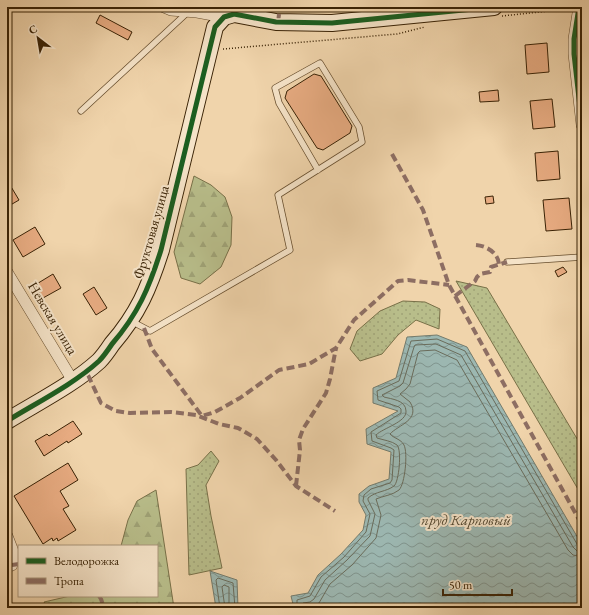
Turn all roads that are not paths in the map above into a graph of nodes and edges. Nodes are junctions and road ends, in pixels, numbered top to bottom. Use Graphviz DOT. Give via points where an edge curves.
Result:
graph roads {
  1 [pos="164,7"];
  2 [pos="579,7"];
  3 [pos="188,11"];
  4 [pos="497,12"];
  5 [pos="224,17"];
  6 [pos="81,111"];
  7 [pos="582,125"];
  8 [pos="318,170"];
  9 [pos="582,257"];
  10 [pos="507,262"];
  11 [pos="7,272"];
  12 [pos="130,320"];
  13 [pos="73,381"];
  14 [pos="7,421"];
  15 [pos="7,536"];
  16 [pos="9,566"];
  1 -- 3 [label="street"];
  2 -- 7 [label="street" via="574,54"];
  3 -- 5 [label="street"];
  3 -- 6 [label="lane"];
  4 -- 5 [label="street" via="332,23 276,22 234,14"];
  5 -- 12 [label="street, Фруктовая улица" via="215,27 210,44 158,258 139,307"];
  8 -- 8 [label="lane" via="279,104 275,88 320,63 359,127 362,142"];
  8 -- 12 [label="lane" via="278,195 290,250 150,331"];
  9 -- 10 [label="lane"];
  11 -- 13 [label="street, Невская улица"];
  12 -- 13 [label="street, Фруктовая улица" via="98,361"];
  13 -- 14 [label="street, Фруктовая улица"];
  15 -- 16 [label="street" via="14,554"];
}
